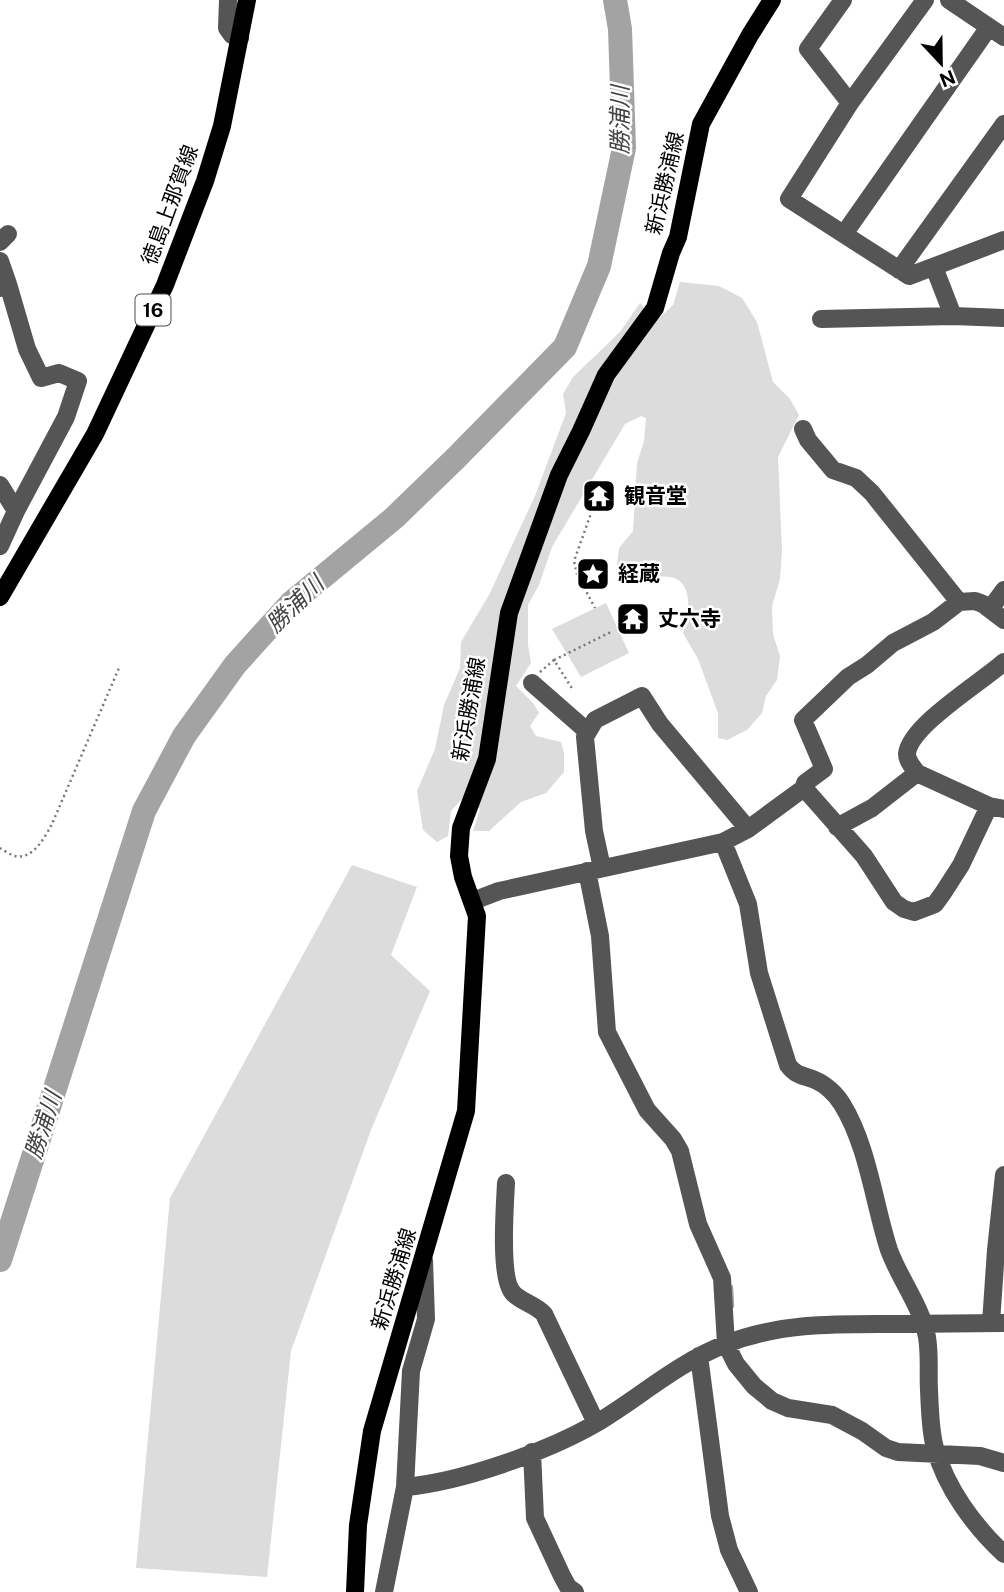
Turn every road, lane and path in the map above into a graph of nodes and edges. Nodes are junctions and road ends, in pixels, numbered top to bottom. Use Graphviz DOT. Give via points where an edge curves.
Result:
graph roads {
  1 [pos="228,0"];
  2 [pos="247,0"];
  3 [pos="772,0"];
  4 [pos="843,0"];
  5 [pos="925,0"];
  6 [pos="949,0"];
  7 [pos="997,32"];
  8 [pos="240,38"];
  9 [pos="850,103"];
  10 [pos="1004,124"];
  11 [pos="844,234"];
  12 [pos="1004,240"];
  13 [pos="0,261"];
  14 [pos="934,267"];
  15 [pos="899,270"];
  16 [pos="4,286"];
  17 [pos="953,316"];
  18 [pos="1004,318"];
  19 [pos="821,319"];
  20 [pos="803,429"];
  21 [pos="0,485"];
  22 [pos="594,505"];
  23 [pos="16,511"];
  24 [pos="0,546"];
  25 [pos="1004,590"];
  26 [pos="0,597"];
  27 [pos="959,602"];
  28 [pos="595,608"];
  29 [pos="997,615"];
  30 [pos="613,631"];
  31 [pos="554,660"];
  32 [pos="1004,662"];
  33 [pos="119,668"];
  34 [pos="532,682"];
  35 [pos="573,690"];
  36 [pos="591,726"];
  37 [pos="917,773"];
  38 [pos="804,788"];
  39 [pos="996,807"];
  40 [pos="837,827"];
  41 [pos="748,829"];
  42 [pos="723,842"];
  43 [pos="0,848"];
  44 [pos="595,869"];
  45 [pos="473,901"];
  46 [pos="1004,1175"];
  47 [pos="506,1183"];
  48 [pos="424,1259"];
  49 [pos="998,1323"];
  50 [pos="923,1324"];
  51 [pos="726,1344"];
  52 [pos="699,1356"];
  53 [pos="596,1423"];
  54 [pos="532,1452"];
  55 [pos="936,1452"];
  56 [pos="1004,1464"];
  57 [pos="405,1487"];
  58 [pos="1004,1554"];
  59 [pos="355,1592"];
  60 [pos="384,1592"];
  61 [pos="575,1592"];
  62 [pos="749,1592"];
  1 -- 8 [label="street" via="227,28"];
  2 -- 8 [label="main road, 徳島上那賀線 / 16"];
  3 -- 45 [label="main road, 新浜勝浦線" via="701,124 678,237 655,308 606,375 559,475 515,590 486,759 461,828 459,856"];
  4 -- 9 [label="street" via="808,49"];
  5 -- 9 [label="street"];
  6 -- 7 [label="street"];
  7 -- 11 [label="street"];
  8 -- 26 [label="main road, 徳島上那賀線 / 16" via="222,126 165,285 95,435"];
  9 -- 11 [label="street" via="789,198"];
  10 -- 15 [label="street"];
  11 -- 15 [label="street"];
  12 -- 14 [label="street"];
  13 -- 16 [label="street"];
  14 -- 15 [label="street" via="909,276"];
  14 -- 17 [label="street"];
  16 -- 23 [label="street" via="41,378 59,373 78,381 66,417"];
  17 -- 18 [label="street"];
  17 -- 19 [label="street"];
  20 -- 27 [label="street" via="833,470 856,478 872,493"];
  21 -- 23 [label="street"];
  22 -- 28 [label="path" via="574,561"];
  23 -- 24 [label="street"];
  25 -- 29 [label="street"];
  27 -- 29 [label="street" via="975,601"];
  27 -- 38 [label="street" via="848,677 803,720 824,769"];
  30 -- 31 [label="path"];
  31 -- 34 [label="path"];
  31 -- 35 [label="path"];
  32 -- 37 [label="street" via="922,729 907,751"];
  33 -- 43 [label="path" via="40,844 26,855 15,856"];
  34 -- 36 [label="street"];
  36 -- 41 [label="street" via="642,696"];
  36 -- 44 [label="street" via="585,737"];
  37 -- 39 [label="street"];
  37 -- 40 [label="street" via="872,808"];
  38 -- 40 [label="street"];
  38 -- 41 [label="street"];
  39 -- 40 [label="street" via="935,904 914,912 894,902 864,856"];
  41 -- 42 [label="street"];
  42 -- 44 [label="street"];
  42 -- 50 [label="street" via="748,904 759,972 788,1065 794,1074 830,1089 842,1103 876,1193 895,1266"];
  44 -- 45 [label="street"];
  44 -- 51 [label="street" via="607,1032 647,1110 680,1151 698,1224 722,1278"];
  45 -- 48 [label="main road, 新浜勝浦線" via="477,937 466,1111"];
  46 -- 49 [label="street" via="996,1250"];
  47 -- 53 [label="street" via="506,1279 511,1291 544,1314"];
  48 -- 57 [label="street" via="426,1319 411,1371"];
  48 -- 59 [label="main road, 新浜勝浦線" via="372,1431 358,1525"];
  49 -- 50 [label="street"];
  50 -- 51 [label="street" via="805,1325"];
  50 -- 55 [label="street"];
  51 -- 52 [label="street"];
  51 -- 55 [label="street" via="736,1364 772,1401 832,1415 898,1452"];
  52 -- 53 [label="street"];
  52 -- 62 [label="street" via="720,1516 729,1550"];
  53 -- 54 [label="street"];
  54 -- 57 [label="street" via="429,1485"];
  54 -- 61 [label="street" via="536,1518 562,1576"];
  55 -- 56 [label="street" via="980,1456"];
  55 -- 58 [label="street" via="960,1502"];
  57 -- 60 [label="street"];
}
